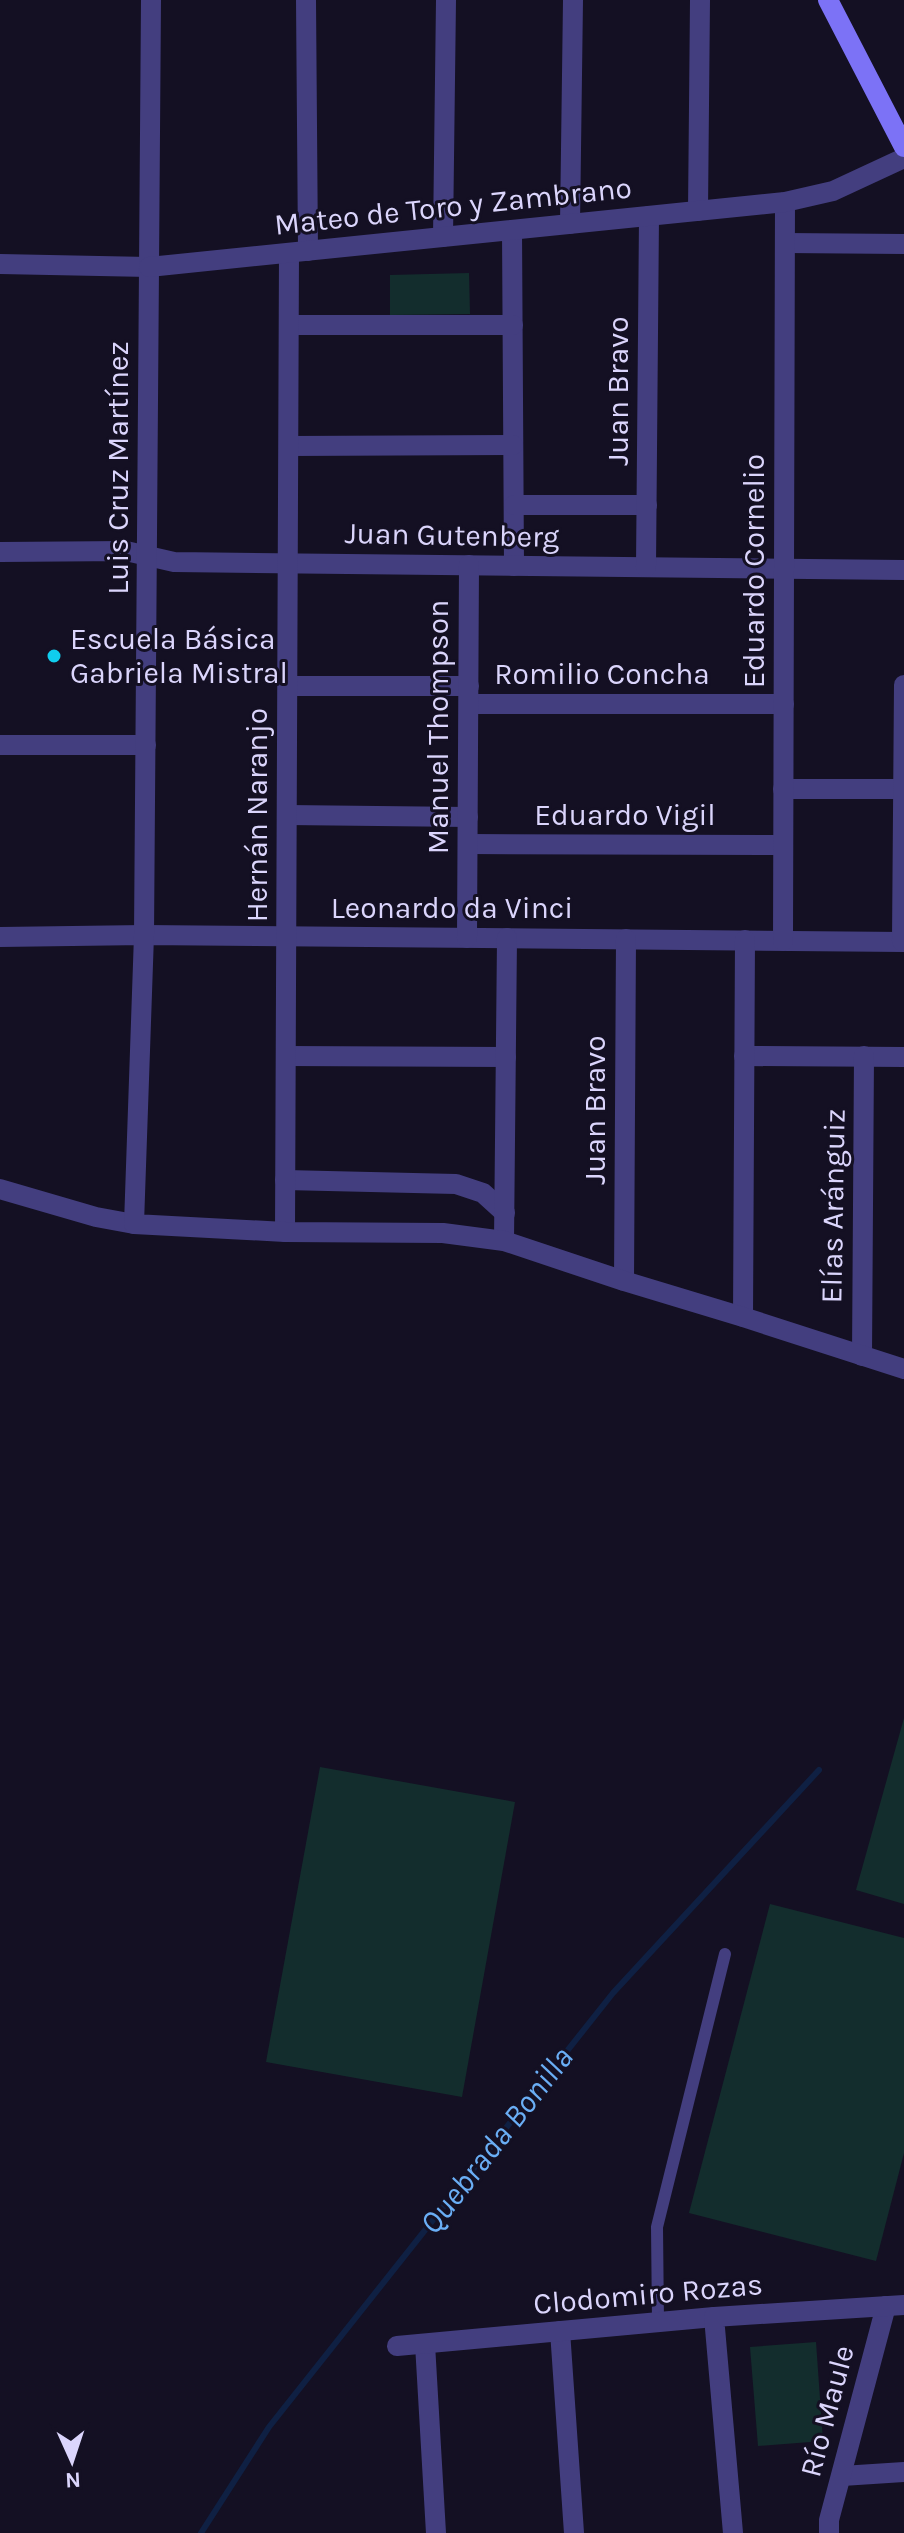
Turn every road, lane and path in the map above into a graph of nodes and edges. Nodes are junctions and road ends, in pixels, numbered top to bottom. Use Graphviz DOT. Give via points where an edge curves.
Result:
graph roads {
  1 [pos="151,0"];
  2 [pos="306,0"];
  3 [pos="446,0"];
  4 [pos="573,0"];
  5 [pos="700,0"];
  6 [pos="828,0"];
  7 [pos="904,147"];
  8 [pos="904,158"];
  9 [pos="785,202"];
  10 [pos="698,211"];
  11 [pos="649,216"];
  12 [pos="570,224"];
  13 [pos="512,230"];
  14 [pos="443,237"];
  15 [pos="785,243"];
  16 [pos="904,244"];
  17 [pos="299,252"];
  18 [pos="0,264"];
  19 [pos="149,267"];
  20 [pos="289,325"];
  21 [pos="513,325"];
  22 [pos="513,445"];
  23 [pos="289,446"];
  24 [pos="514,505"];
  25 [pos="647,505"];
  26 [pos="0,552"];
  27 [pos="147,556"];
  28 [pos="288,563"];
  29 [pos="469,565"];
  30 [pos="514,566"];
  31 [pos="646,567"];
  32 [pos="784,568"];
  33 [pos="904,570"];
  34 [pos="904,685"];
  35 [pos="288,686"];
  36 [pos="469,695"];
  37 [pos="784,704"];
  38 [pos="0,745"];
  39 [pos="146,745"];
  40 [pos="783,789"];
  41 [pos="903,789"];
  42 [pos="287,815"];
  43 [pos="468,817"];
  44 [pos="468,844"];
  45 [pos="783,845"];
  46 [pos="144,935"];
  47 [pos="287,936"];
  48 [pos="0,937"];
  49 [pos="467,938"];
  50 [pos="507,938"];
  51 [pos="626,939"];
  52 [pos="745,940"];
  53 [pos="783,941"];
  54 [pos="903,942"];
  55 [pos="286,1056"];
  56 [pos="744,1056"];
  57 [pos="864,1056"];
  58 [pos="506,1057"];
  59 [pos="904,1057"];
  60 [pos="285,1180"];
  61 [pos="0,1189"];
  62 [pos="505,1213"];
  63 [pos="134,1224"];
  64 [pos="285,1232"];
  65 [pos="504,1241"];
  66 [pos="624,1281"];
  67 [pos="743,1317"];
  68 [pos="862,1356"];
  69 [pos="904,1369"];
  70 [pos="725,1954"];
  71 [pos="895,2305"];
  72 [pos="714,2317"];
  73 [pos="658,2322"];
  74 [pos="560,2331"];
  75 [pos="425,2344"];
  76 [pos="397,2346"];
  77 [pos="904,2472"];
  78 [pos="842,2476"];
  79 [pos="436,2533"];
  80 [pos="574,2533"];
  81 [pos="733,2533"];
  82 [pos="829,2533"];
  1 -- 19 [label="street, Luis Cruz Martínez"];
  2 -- 17 [label="street, Hernán Naranjo"];
  3 -- 14 [label="street"];
  4 -- 12 [label="street"];
  5 -- 10 [label="street"];
  6 -- 7 [label="main road"];
  8 -- 9 [label="street, Mateo de Toro y Zambrano" via="833,191"];
  9 -- 10 [label="street, Mateo de Toro y Zambrano"];
  9 -- 15 [label="street, Eduardo Cornelio"];
  10 -- 11 [label="street, Mateo de Toro y Zambrano"];
  11 -- 12 [label="street, Mateo de Toro y Zambrano"];
  11 -- 25 [label="street, Juan Bravo"];
  12 -- 13 [label="street, Mateo de Toro y Zambrano"];
  13 -- 14 [label="street, Mateo de Toro y Zambrano"];
  13 -- 21 [label="street"];
  14 -- 17 [label="street, Mateo de Toro y Zambrano"];
  15 -- 16 [label="street"];
  15 -- 32 [label="street, Eduardo Cornelio"];
  17 -- 19 [label="street, Mateo de Toro y Zambrano"];
  17 -- 20 [label="street, Hernán Naranjo"];
  18 -- 19 [label="street, Mateo de Toro y Zambrano"];
  19 -- 27 [label="street, Luis Cruz Martínez"];
  20 -- 21 [label="street"];
  20 -- 23 [label="street, Hernán Naranjo"];
  21 -- 22 [label="street"];
  22 -- 23 [label="street"];
  22 -- 24 [label="street"];
  23 -- 28 [label="street, Hernán Naranjo"];
  24 -- 25 [label="street"];
  24 -- 30 [label="street"];
  25 -- 31 [label="street, Juan Bravo"];
  26 -- 27 [label="street, Juan Gutenberg" via="126,551"];
  27 -- 28 [label="street, Juan Gutenberg" via="174,562"];
  27 -- 39 [label="street, Luis Cruz Martínez"];
  28 -- 29 [label="street, Juan Gutenberg"];
  28 -- 35 [label="street, Hernán Naranjo"];
  29 -- 30 [label="street, Juan Gutenberg"];
  29 -- 36 [label="street, Manuel Thompson"];
  30 -- 31 [label="street, Juan Gutenberg"];
  31 -- 32 [label="street, Juan Gutenberg"];
  32 -- 33 [label="street, Juan Gutenberg"];
  32 -- 37 [label="street, Eduardo Cornelio"];
  34 -- 41 [label="street"];
  35 -- 36 [label="street, Romilio Concha"];
  35 -- 42 [label="street, Hernán Naranjo"];
  36 -- 37 [label="street, Romilio Concha"];
  36 -- 43 [label="street, Manuel Thompson"];
  37 -- 40 [label="street, Eduardo Cornelio"];
  38 -- 39 [label="street"];
  39 -- 46 [label="street, Luis Cruz Martínez"];
  40 -- 41 [label="street"];
  40 -- 45 [label="street, Eduardo Cornelio"];
  41 -- 54 [label="street"];
  42 -- 43 [label="street"];
  42 -- 47 [label="street, Hernán Naranjo"];
  43 -- 44 [label="street, Manuel Thompson"];
  44 -- 45 [label="street, Eduardo Vigil"];
  44 -- 49 [label="street, Manuel Thompson"];
  45 -- 53 [label="street, Eduardo Cornelio"];
  46 -- 47 [label="street, Leonardo da Vinci"];
  46 -- 48 [label="street, Leonardo da Vinci"];
  46 -- 63 [label="street, Luis Cruz Martínez"];
  47 -- 49 [label="street, Leonardo da Vinci"];
  47 -- 55 [label="street, Hernán Naranjo"];
  49 -- 50 [label="street, Leonardo da Vinci"];
  50 -- 51 [label="street, Leonardo da Vinci"];
  50 -- 58 [label="street"];
  51 -- 52 [label="street, Leonardo da Vinci"];
  51 -- 66 [label="street, Juan Bravo"];
  52 -- 53 [label="street, Leonardo da Vinci"];
  52 -- 56 [label="street"];
  53 -- 54 [label="street, Leonardo da Vinci"];
  55 -- 58 [label="street"];
  55 -- 60 [label="street, Hernán Naranjo"];
  56 -- 57 [label="street"];
  56 -- 67 [label="street"];
  57 -- 59 [label="street"];
  57 -- 68 [label="street, Elías Aránguiz"];
  58 -- 62 [label="street"];
  60 -- 62 [label="street" via="456,1184 483,1193"];
  60 -- 64 [label="street, Hernán Naranjo"];
  61 -- 63 [label="street"];
  62 -- 65 [label="street"];
  63 -- 64 [label="street"];
  64 -- 65 [label="street" via="443,1233"];
  65 -- 66 [label="street"];
  66 -- 67 [label="street"];
  67 -- 68 [label="street"];
  68 -- 69 [label="street"];
  70 -- 73 [label="lane" via="657,2227"];
  71 -- 72 [label="street, Clodomiro Rozas"];
  71 -- 78 [label="street, Río Maule"];
  72 -- 73 [label="street, Clodomiro Rozas"];
  72 -- 81 [label="street"];
  73 -- 74 [label="street, Clodomiro Rozas"];
  74 -- 75 [label="street, Clodomiro Rozas"];
  74 -- 80 [label="street"];
  75 -- 76 [label="street, Clodomiro Rozas"];
  75 -- 79 [label="street"];
  77 -- 78 [label="street"];
  78 -- 82 [label="street, Río Maule"];
}
